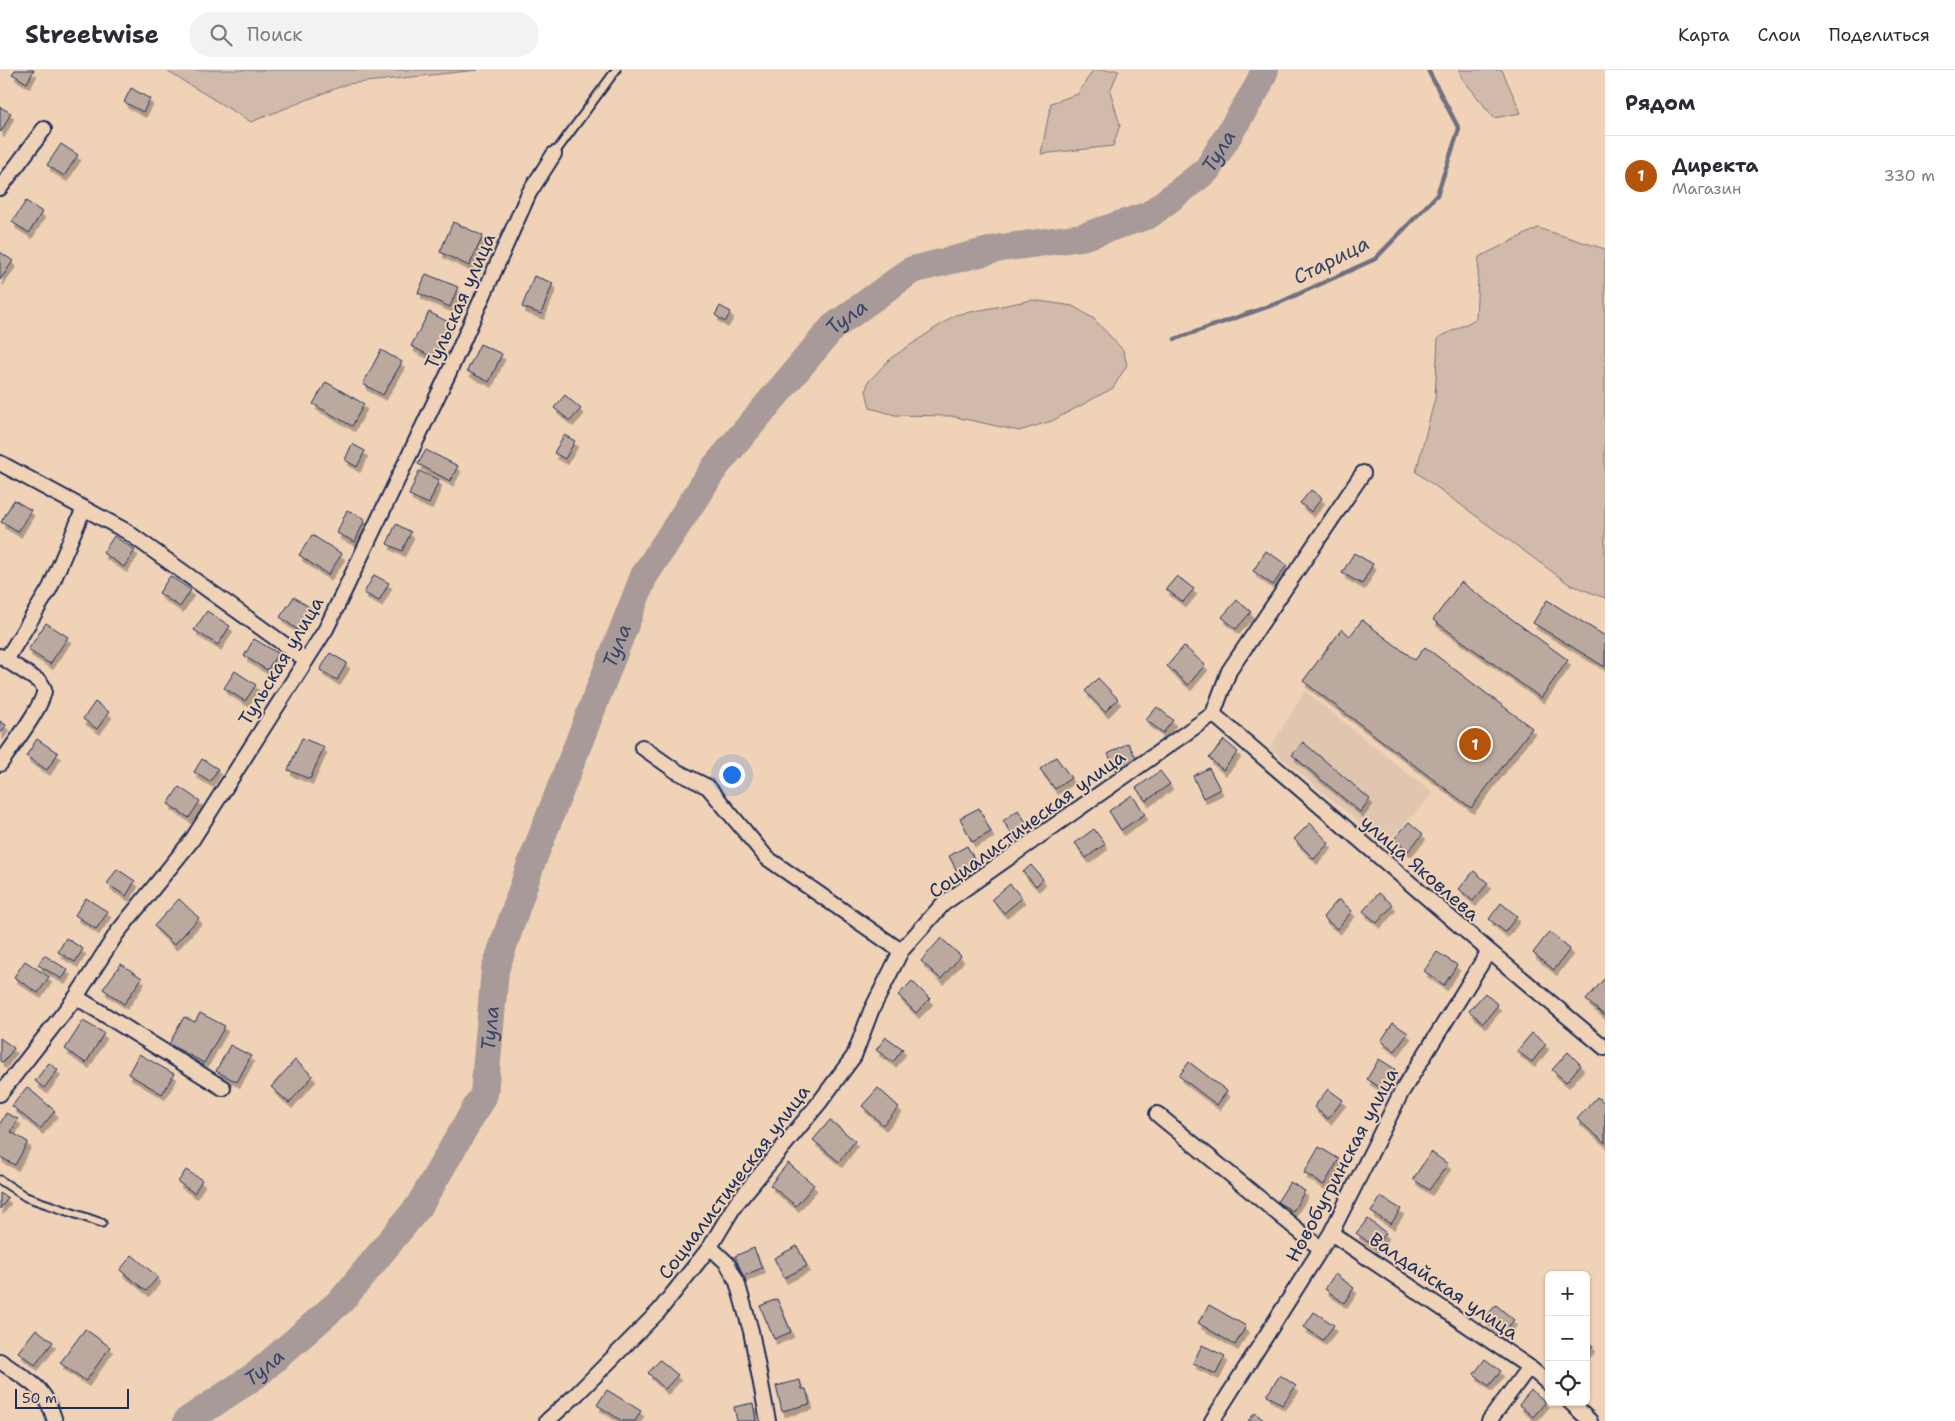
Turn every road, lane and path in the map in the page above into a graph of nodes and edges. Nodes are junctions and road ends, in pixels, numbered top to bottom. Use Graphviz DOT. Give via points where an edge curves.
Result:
graph roads {
  1 [pos="616,70"];
  2 [pos="44,129"];
  3 [pos="554,154"];
  4 [pos="0,188"];
  5 [pos="0,463"];
  6 [pos="1363,473"];
  7 [pos="84,508"];
  8 [pos="3,658"];
  9 [pos="306,660"];
  10 [pos="1213,714"];
  11 [pos="642,747"];
  12 [pos="0,764"];
  13 [pos="901,952"];
  14 [pos="1489,952"];
  15 [pos="76,997"];
  16 [pos="1605,1048"];
  17 [pos="223,1088"];
  18 [pos="0,1094"];
  19 [pos="1157,1114"];
  20 [pos="0,1180"];
  21 [pos="102,1223"];
  22 [pos="1331,1233"];
  23 [pos="710,1247"];
  24 [pos="1321,1249"];
  25 [pos="0,1362"];
  26 [pos="1529,1367"];
  27 [pos="1545,1381"];
  28 [pos="1574,1406"];
  29 [pos="56,1421"];
  30 [pos="547,1421"];
  31 [pos="768,1421"];
  32 [pos="1212,1421"];
  33 [pos="1489,1421"];
  34 [pos="1590,1421"];
  1 -- 3 [label="lane"];
  2 -- 4 [label="street"];
  3 -- 9 [label="street, Тульская улица" via="529,193 450,370 331,620"];
  5 -- 7 [label="street"];
  6 -- 10 [label="street" via="1229,672"];
  7 -- 8 [label="street" via="50,588"];
  7 -- 9 [label="street" via="126,531"];
  8 -- 12 [label="street" via="40,682 44,689 38,708"];
  9 -- 15 [label="street, Тульская улица" via="192,840 117,933"];
  10 -- 13 [label="street, Социалистическая улица" via="943,904"];
  10 -- 14 [label="street, улица Яковлева"];
  11 -- 13 [label="street" via="676,771 708,787 767,858"];
  13 -- 23 [label="street, Социалистическая улица" via="871,1011 854,1056 735,1205"];
  14 -- 16 [label="street, улица Яковлева"];
  14 -- 22 [label="street, Новобугринская улица" via="1401,1093"];
  15 -- 17 [label="street"];
  15 -- 18 [label="street, Тульская улица"];
  19 -- 24 [label="street"];
  20 -- 21 [label="lane" via="26,1197"];
  22 -- 24 [label="street, Новобугринская улица"];
  22 -- 26 [label="street, Валдайская улица"];
  23 -- 30 [label="street, Социалистическая улица" via="659,1311"];
  23 -- 31 [label="street" via="727,1263 737,1282 751,1331"];
  24 -- 32 [label="street, Новобугринская улица"];
  25 -- 29 [label="street" via="38,1386 51,1405"];
  26 -- 27 [label="street, Валдайская улица"];
  26 -- 33 [label="street"];
  28 -- 34 [label="street"];
}
